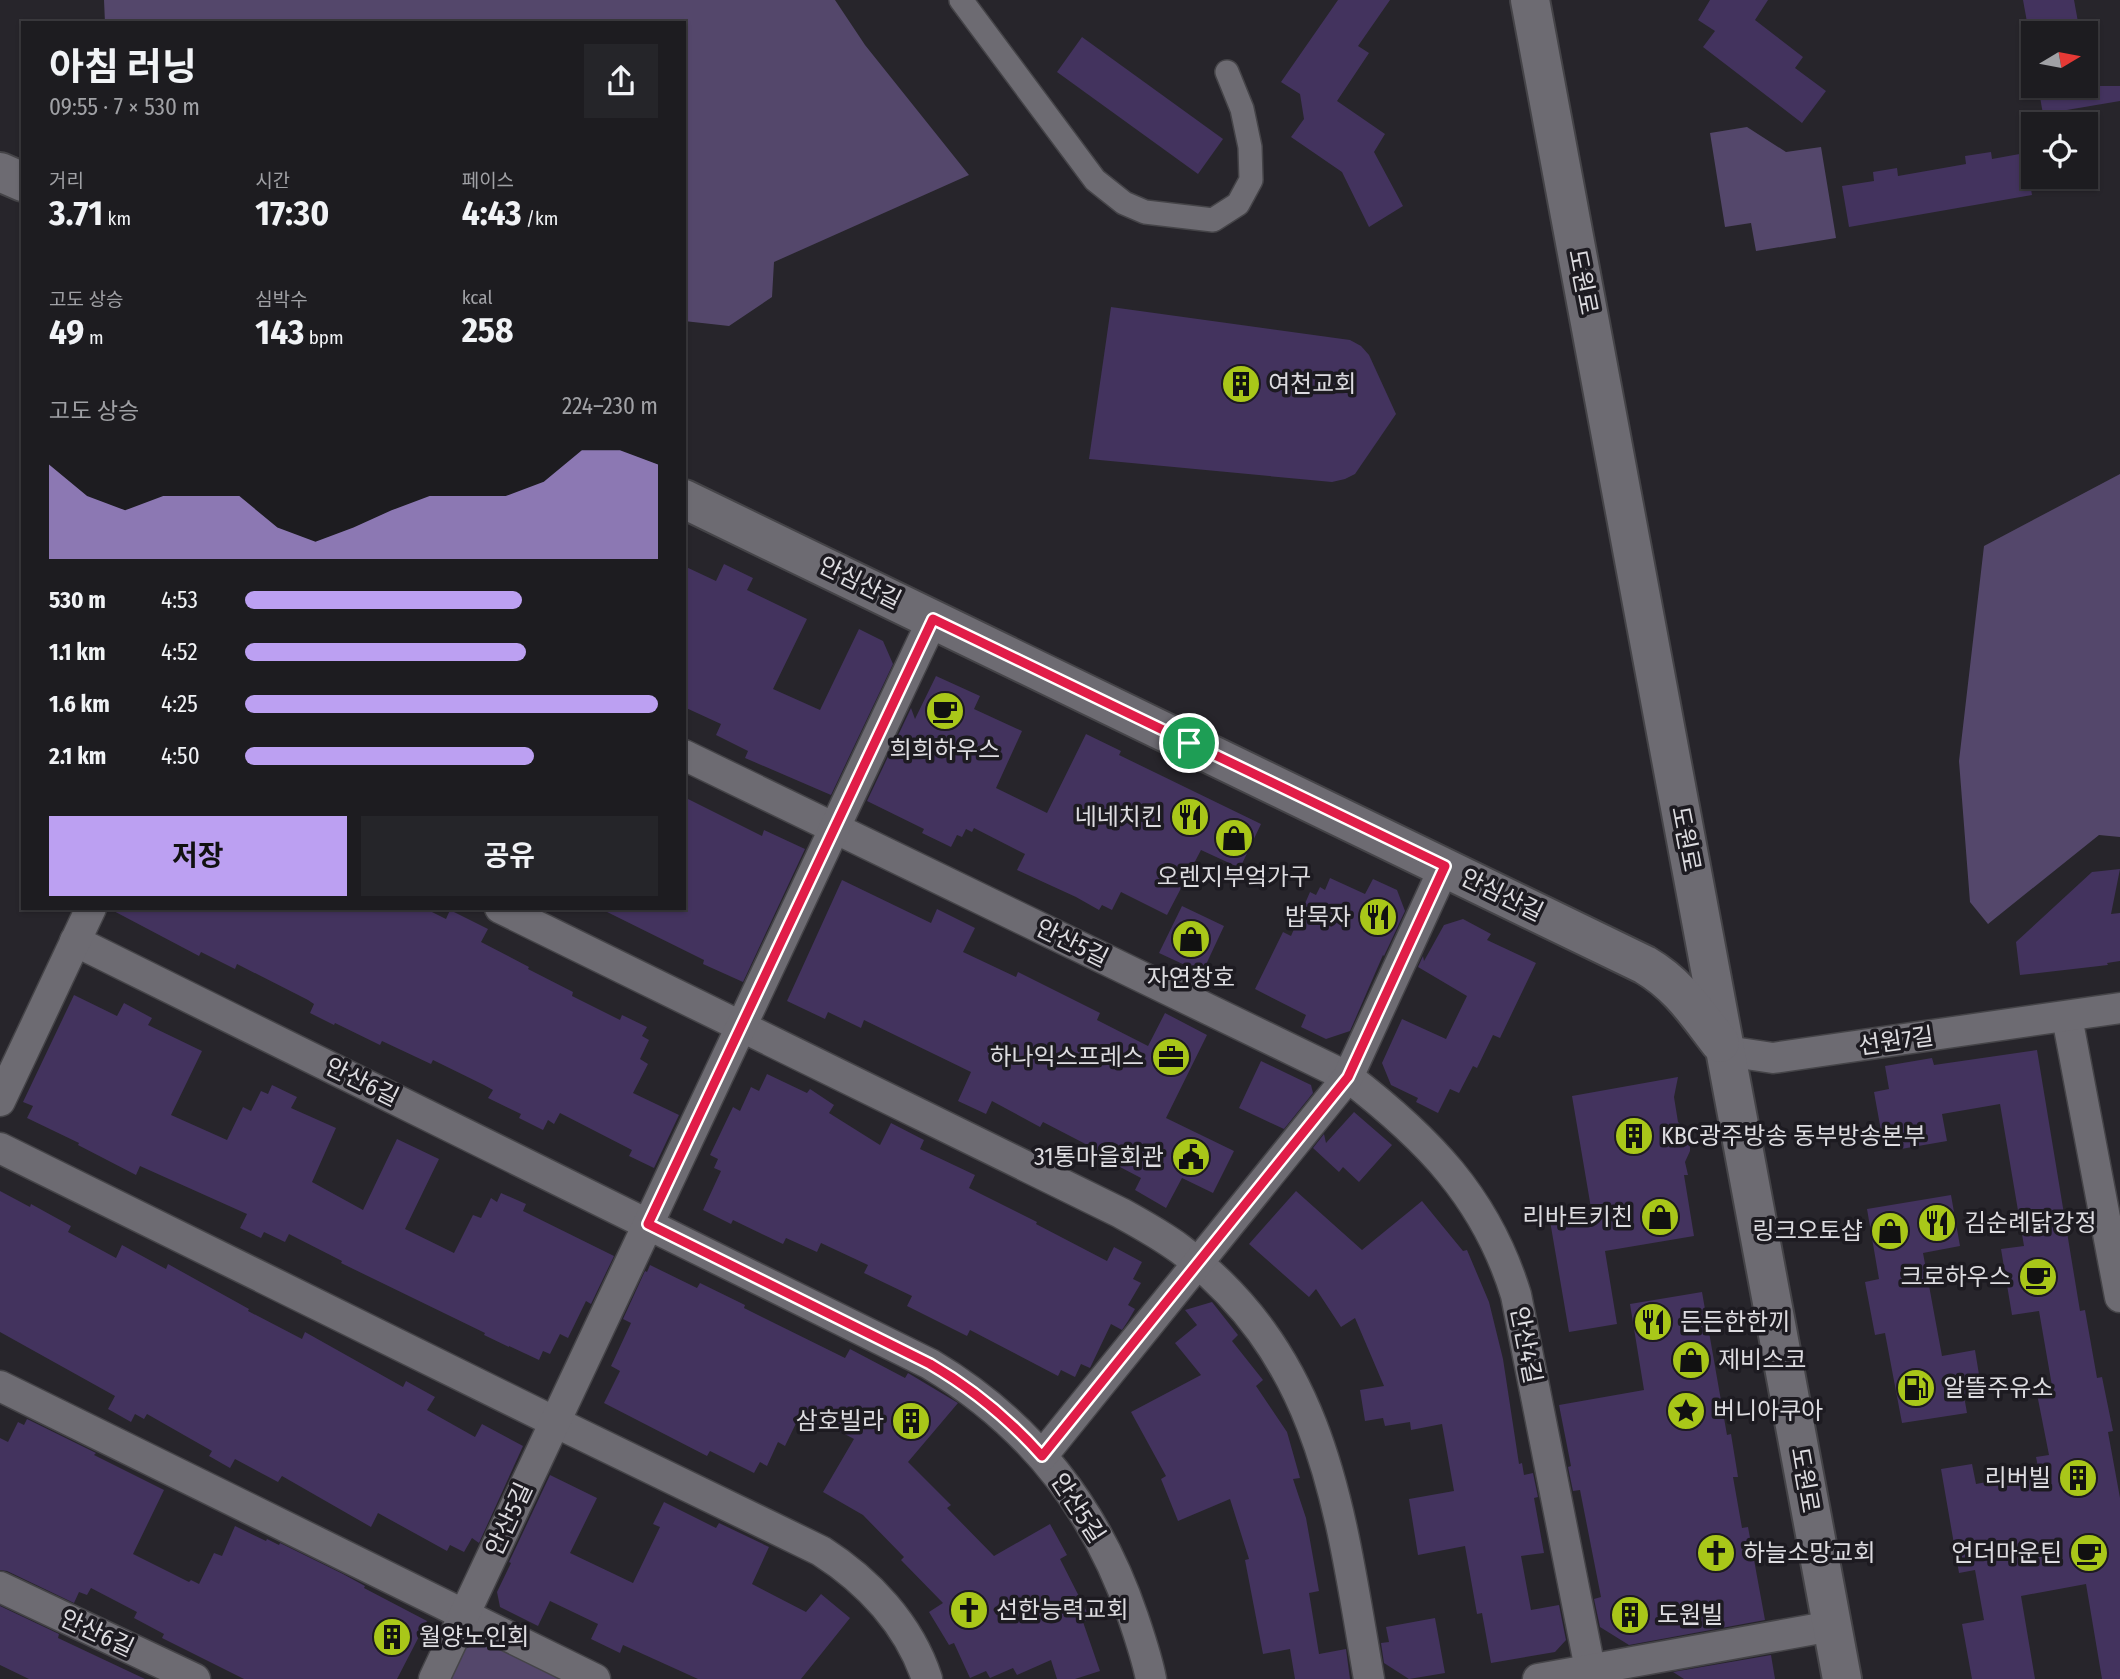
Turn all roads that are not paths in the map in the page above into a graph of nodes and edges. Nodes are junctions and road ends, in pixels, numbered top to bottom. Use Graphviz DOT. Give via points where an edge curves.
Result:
graph roads {
  1 [pos="961,0"];
  2 [pos="1530,0"];
  3 [pos="1227,72"];
  4 [pos="0,172"];
  5 [pos="21,181"];
  6 [pos="686,500"];
  7 [pos="933,619"];
  8 [pos="686,756"];
  9 [pos="834,828"];
  10 [pos="1445,866"];
  11 [pos="90,910"];
  12 [pos="504,910"];
  13 [pos="75,941"];
  14 [pos="2120,1008"];
  15 [pos="2067,1017"];
  16 [pos="741,1026"];
  17 [pos="1726,1051"];
  18 [pos="1348,1077"];
  19 [pos="0,1101"];
  20 [pos="0,1148"];
  21 [pos="648,1224"];
  22 [pos="1198,1264"];
  23 [pos="2120,1297"];
  24 [pos="0,1385"];
  25 [pos="555,1422"];
  26 [pos="1042,1456"];
  27 [pos="0,1587"];
  28 [pos="464,1615"];
  29 [pos="1832,1626"];
  30 [pos="1591,1674"];
  31 [pos="195,1679"];
  32 [pos="434,1679"];
  33 [pos="595,1679"];
  34 [pos="927,1679"];
  35 [pos="1151,1679"];
  36 [pos="1369,1679"];
  37 [pos="1538,1679"];
  38 [pos="1842,1679"];
  1 -- 3 [label="street" via="1095,180 1124,203 1145,212 1213,220 1238,204 1251,180 1250,147"];
  2 -- 17 [label="street, 도원로"];
  4 -- 5 [label="street"];
  6 -- 7 [label="street, 안심산길"];
  7 -- 9 [label="street, 안산5길"];
  7 -- 10 [label="street, 안심산길"];
  8 -- 9 [label="street"];
  9 -- 16 [label="street, 안산5길"];
  9 -- 18 [label="street, 안산5길"];
  10 -- 17 [label="street, 안심산길" via="1657,972 1682,994"];
  10 -- 18 [label="street"];
  11 -- 13 [label="street"];
  12 -- 16 [label="street"];
  13 -- 19 [label="street"];
  13 -- 21 [label="street, 안산6길"];
  14 -- 15 [label="street, 선원7길"];
  15 -- 17 [label="street, 선원7길" via="1773,1058"];
  15 -- 23 [label="street"];
  16 -- 21 [label="street, 안산5길"];
  16 -- 22 [label="street" via="1121,1213"];
  17 -- 29 [label="street, 도원로"];
  18 -- 22 [label="street"];
  18 -- 30 [label="street, 안산4길" via="1436,1154 1476,1208 1502,1255 1516,1295"];
  20 -- 25 [label="street"];
  21 -- 25 [label="street, 안산5길"];
  21 -- 26 [label="street, 안산5길" via="930,1364 987,1402"];
  22 -- 26 [label="street"];
  22 -- 36 [label="street" via="1271,1346 1312,1424 1340,1515"];
  24 -- 28 [label="street"];
  25 -- 28 [label="street, 안산5길"];
  25 -- 34 [label="street" via="842,1564 897,1621"];
  26 -- 35 [label="street, 안산5길" via="1078,1502 1114,1566"];
  27 -- 31 [label="street, 안산6길"];
  28 -- 32 [label="street, 안산5길"];
  28 -- 33 [label="street"];
  29 -- 30 [label="street"];
  29 -- 38 [label="street, 도원로"];
  30 -- 37 [label="street"];
}
